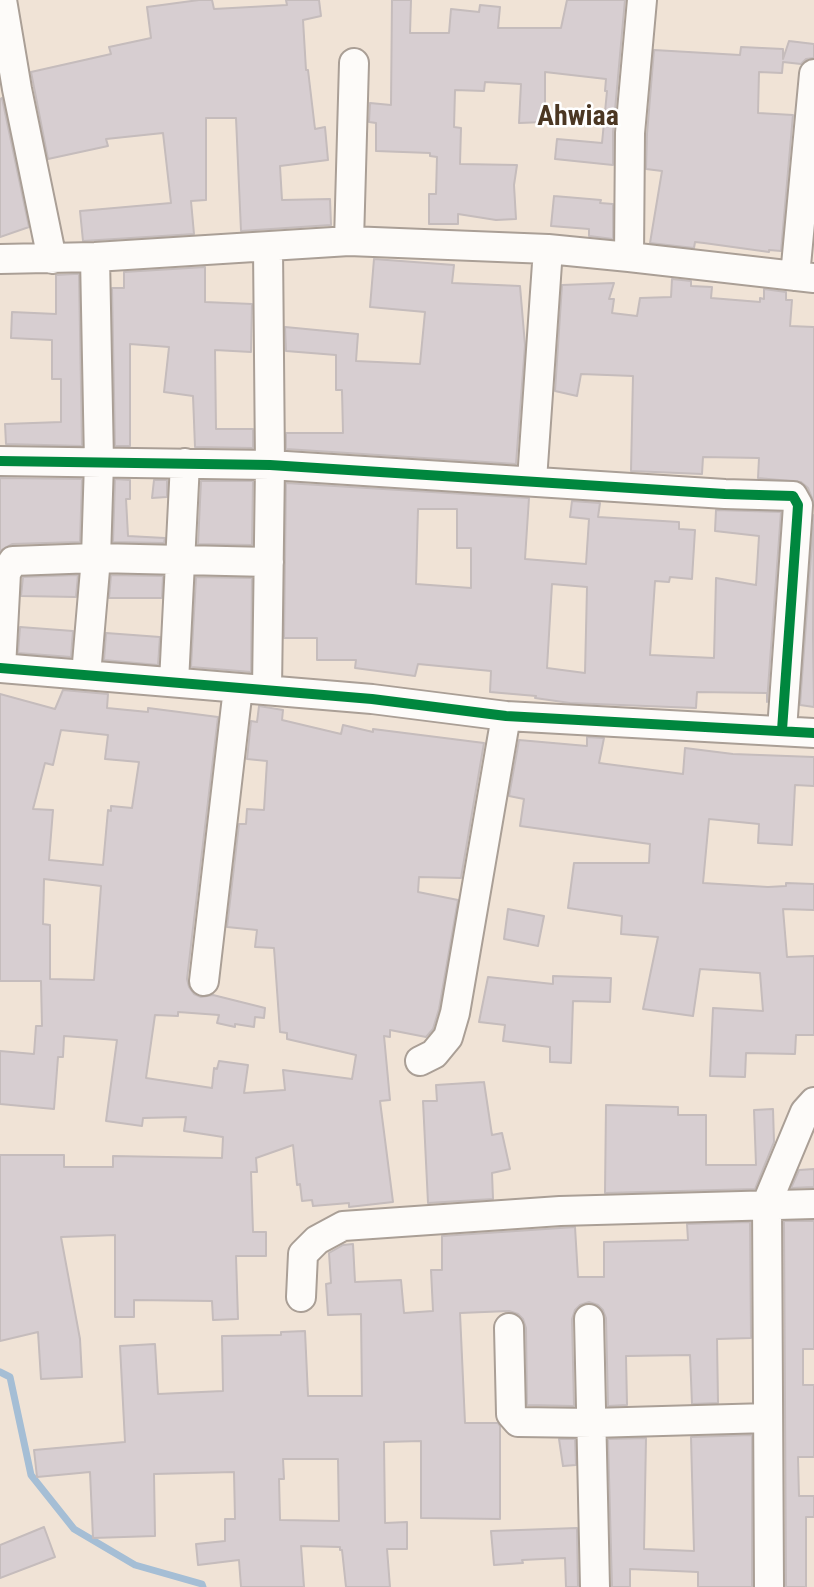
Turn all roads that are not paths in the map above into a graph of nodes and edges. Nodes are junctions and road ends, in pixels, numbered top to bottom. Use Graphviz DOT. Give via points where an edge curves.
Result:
graph roads {
  1 [pos="2,0"];
  2 [pos="642,0"];
  3 [pos="354,62"];
  4 [pos="814,74"];
  5 [pos="349,241"];
  6 [pos="268,247"];
  7 [pos="548,249"];
  8 [pos="95,257"];
  9 [pos="629,257"];
  10 [pos="0,259"];
  11 [pos="52,259"];
  12 [pos="805,277"];
  13 [pos="0,461"];
  14 [pos="99,463"];
  15 [pos="185,463"];
  16 [pos="270,465"];
  17 [pos="532,480"];
  18 [pos="96,558"];
  19 [pos="180,560"];
  20 [pos="269,562"];
  21 [pos="0,668"];
  22 [pos="86,675"];
  23 [pos="174,682"];
  24 [pos="238,688"];
  25 [pos="267,690"];
  26 [pos="506,716"];
  27 [pos="782,730"];
  28 [pos="814,733"];
  29 [pos="204,981"];
  30 [pos="420,1061"];
  31 [pos="814,1102"];
  32 [pos="767,1203"];
  33 [pos="814,1204"];
  34 [pos="302,1297"];
  35 [pos="589,1320"];
  36 [pos="509,1328"];
  37 [pos="768,1418"];
  38 [pos="592,1423"];
  39 [pos="595,1587"];
  40 [pos="769,1587"];
  1 -- 11 [label="street"];
  2 -- 9 [label="street" via="630,133"];
  3 -- 5 [label="street"];
  4 -- 12 [label="street"];
  5 -- 6 [label="street"];
  5 -- 7 [label="street"];
  6 -- 8 [label="street"];
  6 -- 16 [label="street"];
  7 -- 9 [label="street"];
  7 -- 17 [label="street"];
  8 -- 11 [label="street"];
  8 -- 14 [label="street"];
  9 -- 12 [label="street"];
  10 -- 11 [label="street"];
  13 -- 14 [label="street"];
  14 -- 15 [label="street"];
  14 -- 18 [label="street"];
  15 -- 16 [label="street"];
  15 -- 19 [label="street"];
  16 -- 17 [label="street"];
  16 -- 20 [label="street"];
  17 -- 27 [label="street" via="793,496 798,505"];
  18 -- 19 [label="street"];
  18 -- 21 [label="street" via="19,559 8,566"];
  18 -- 22 [label="street"];
  19 -- 20 [label="street"];
  19 -- 23 [label="street"];
  20 -- 25 [label="street"];
  21 -- 22 [label="street"];
  22 -- 23 [label="street"];
  23 -- 24 [label="street"];
  24 -- 25 [label="street"];
  24 -- 29 [label="street"];
  25 -- 26 [label="street"];
  26 -- 27 [label="street"];
  26 -- 30 [label="street" via="455,1013 448,1037 434,1054"];
  27 -- 28 [label="street"];
  31 -- 32 [label="street" via="805,1112"];
  32 -- 33 [label="street"];
  32 -- 34 [label="street" via="560,1210 343,1226 303,1254"];
  32 -- 37 [label="street"];
  35 -- 38 [label="street"];
  36 -- 38 [label="street" via="513,1419"];
  37 -- 38 [label="street"];
  37 -- 40 [label="street"];
  38 -- 39 [label="street"];
}
